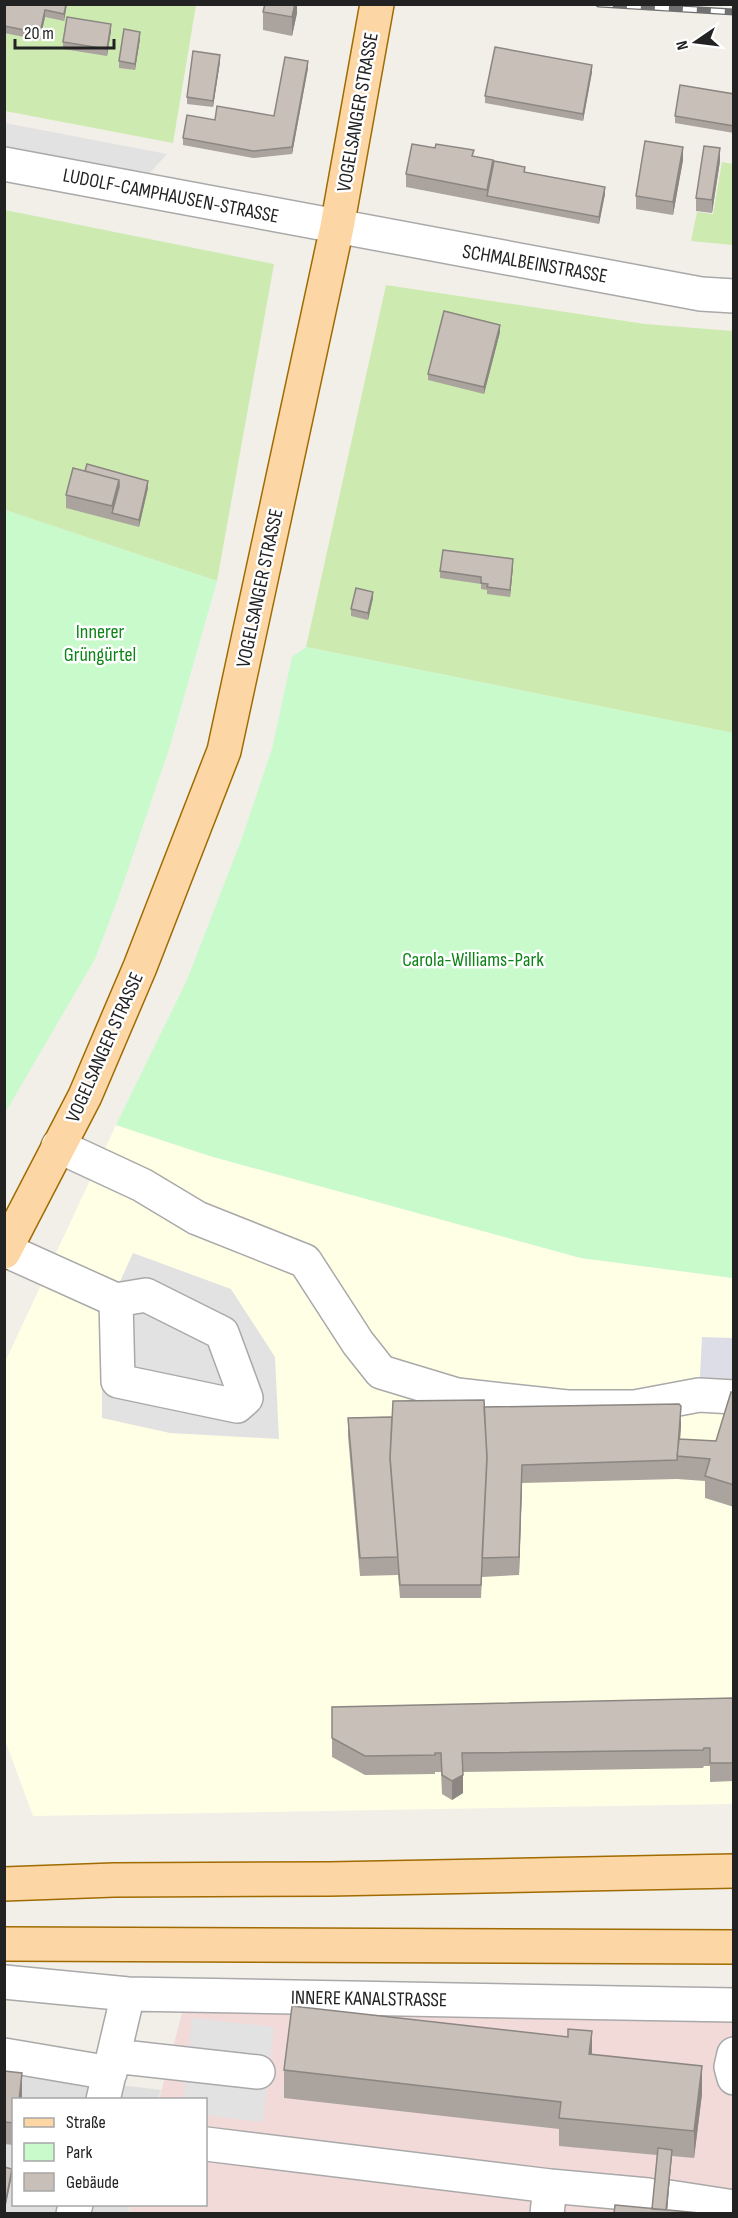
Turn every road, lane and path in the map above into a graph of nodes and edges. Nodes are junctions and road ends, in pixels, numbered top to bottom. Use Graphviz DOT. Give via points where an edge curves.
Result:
graph roads {
  1 [pos="377,4"];
  2 [pos="4,164"];
  3 [pos="337,227"];
  4 [pos="734,296"];
  5 [pos="58,1146"];
  6 [pos="5,1251"];
  7 [pos="116,1300"];
  8 [pos="734,1396"];
  9 [pos="734,1871"];
  10 [pos="4,1884"];
  11 [pos="4,1944"];
  12 [pos="734,1947"];
  13 [pos="4,1982"];
  14 [pos="128,1994"];
  15 [pos="734,2004"];
  16 [pos="734,2054"];
  17 [pos="4,2055"];
  18 [pos="258,2072"];
  19 [pos="109,2076"];
  20 [pos="734,2078"];
  21 [pos="207,2144"];
  22 [pos="548,2200"];
  23 [pos="733,2201"];
  1 -- 3 [label="main road, VOGELSANGER STRASSE"];
  2 -- 3 [label="street, LUDOLF-CAMPHAUSEN-STRASSE"];
  3 -- 4 [label="street, SCHMALBEINSTRASSE" via="701,294"];
  3 -- 5 [label="main road, VOGELSANGER STRASSE" via="224,751 141,967 85,1096"];
  5 -- 6 [label="main road, VOGELSANGER STRASSE"];
  5 -- 8 [label="street, VOGELSANGER STRASSE" via="142,1185 197,1218 305,1261 381,1372 457,1395 567,1407 635,1407 699,1395"];
  6 -- 7 [label="street"];
  9 -- 10 [label="main road"];
  11 -- 12 [label="main road"];
  13 -- 14 [label="street, INNERE KANALSTRASSE"];
  14 -- 15 [label="street, INNERE KANALSTRASSE"];
  14 -- 19 [label="street"];
  16 -- 20 [label="street"];
  17 -- 19 [label="street"];
  18 -- 19 [label="street"];
  21 -- 22 [label="street"];
  22 -- 23 [label="street" via="659,2196"];
}
